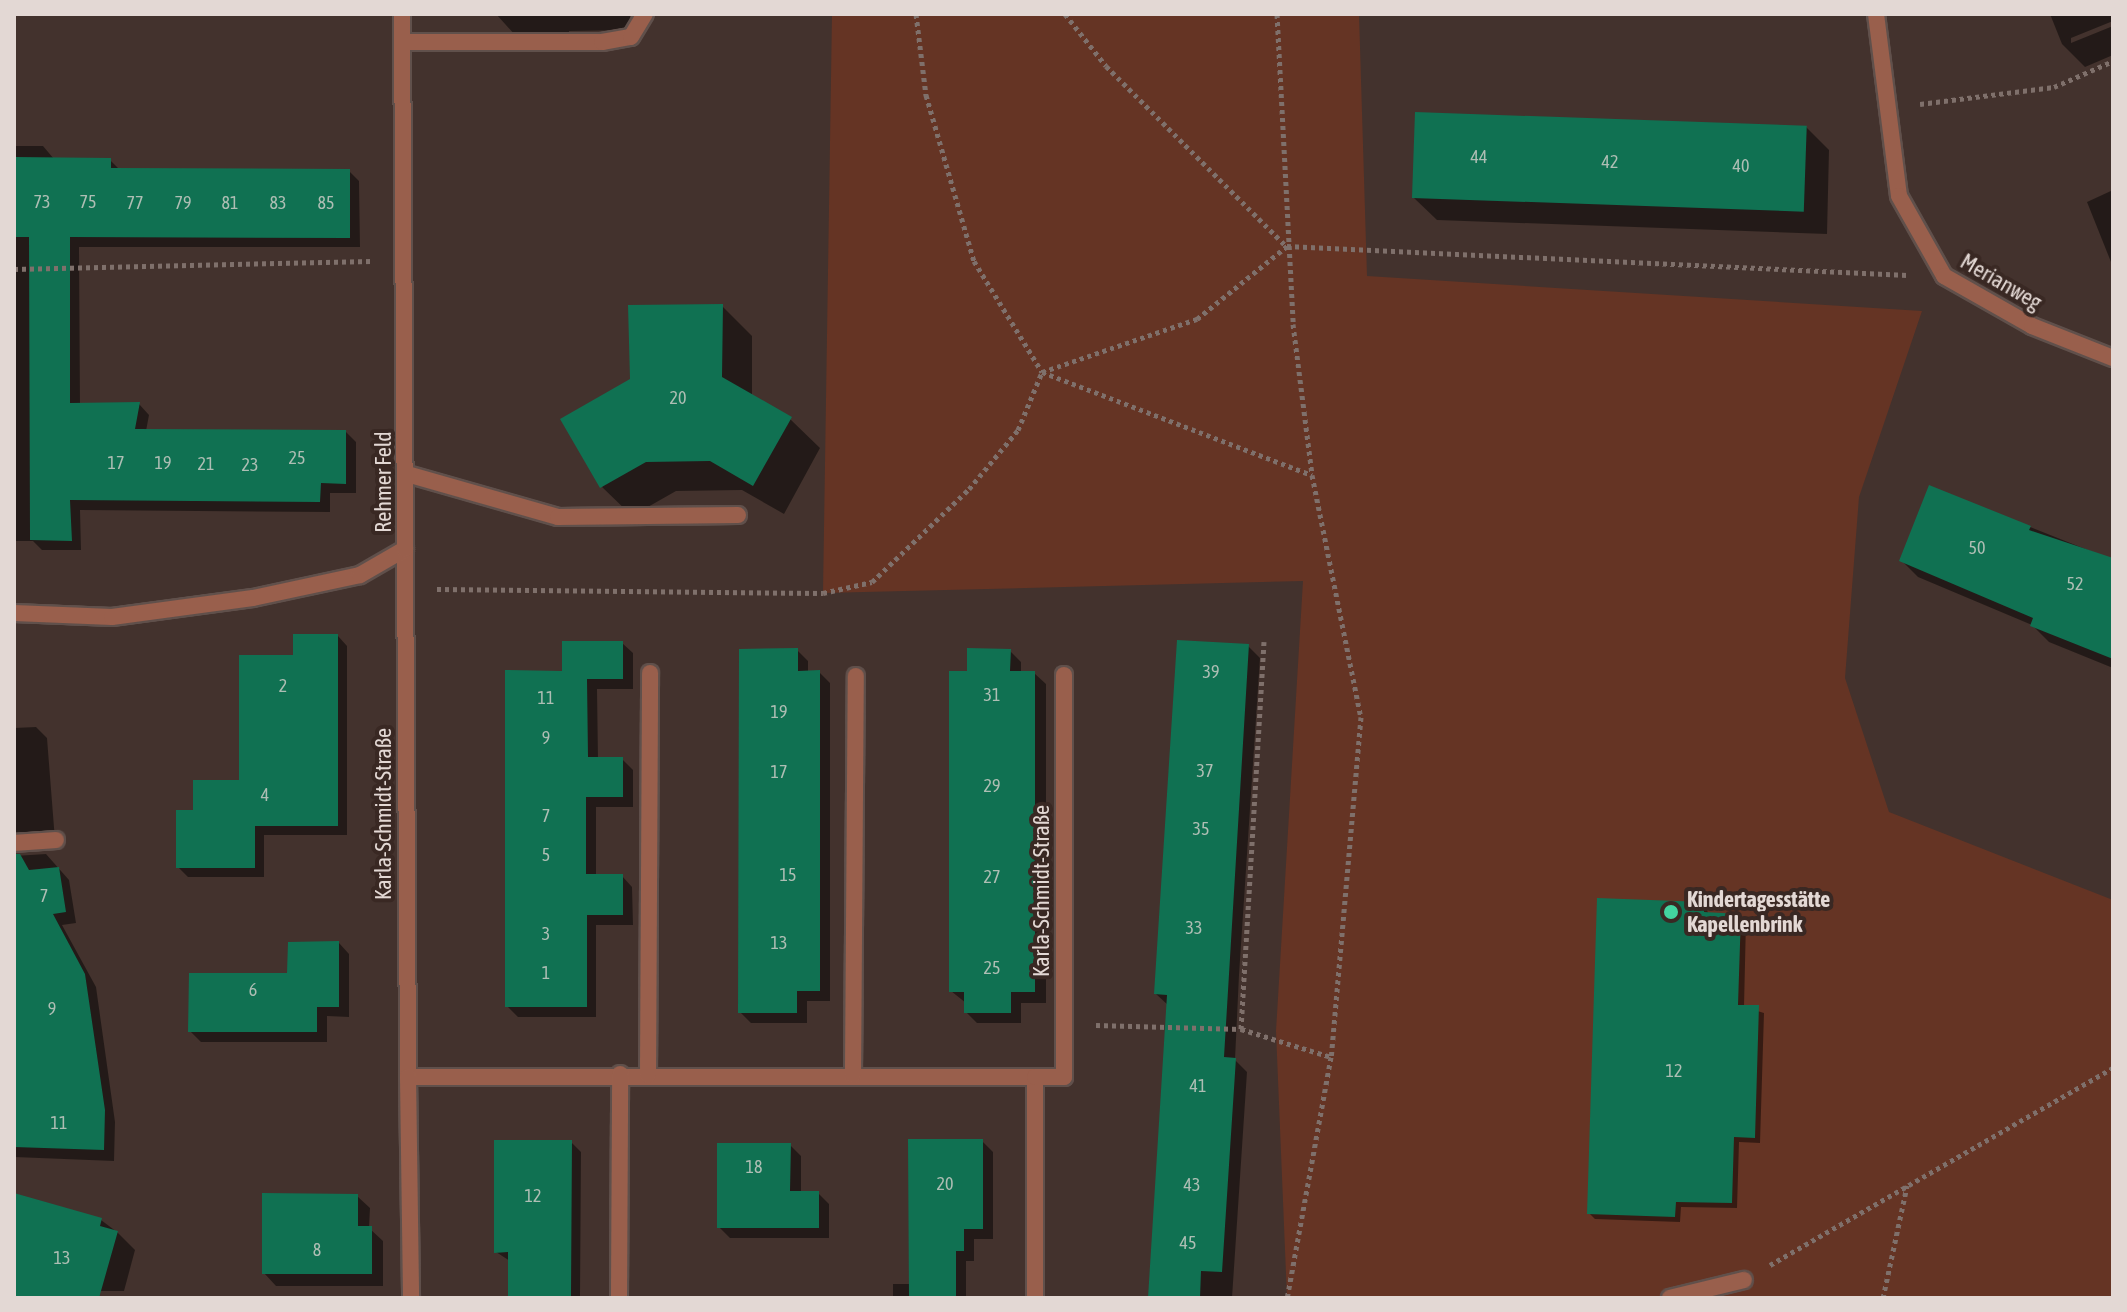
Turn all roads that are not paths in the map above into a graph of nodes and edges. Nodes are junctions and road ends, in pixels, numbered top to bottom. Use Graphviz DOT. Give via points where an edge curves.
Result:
graph roads {
  1 [pos="402,14"];
  2 [pos="645,14"];
  3 [pos="1876,14"];
  4 [pos="402,42"];
  5 [pos="2113,358"];
  6 [pos="407,474"];
  7 [pos="738,515"];
  8 [pos="405,549"];
  9 [pos="14,613"];
  10 [pos="650,673"];
  11 [pos="1064,675"];
  12 [pos="856,676"];
  13 [pos="56,840"];
  14 [pos="14,843"];
  15 [pos="620,1074"];
  16 [pos="648,1075"];
  17 [pos="853,1075"];
  18 [pos="408,1077"];
  19 [pos="1035,1077"];
  20 [pos="1744,1280"];
  21 [pos="411,1298"];
  22 [pos="619,1298"];
  23 [pos="1035,1298"];
  24 [pos="1670,1298"];
  1 -- 4 [label="street, Rehmer Feld"];
  2 -- 4 [label="street" via="631,37 602,42"];
  3 -- 5 [label="street, Merianweg" via="1899,196 1944,276 2032,326"];
  4 -- 6 [label="street, Rehmer Feld"];
  6 -- 7 [label="street" via="558,517"];
  6 -- 8 [label="street, Rehmer Feld"];
  8 -- 9 [label="street, Rehmer Feld" via="360,575 253,598 112,617"];
  8 -- 18 [label="street, Karla-Schmidt-Straße"];
  10 -- 16 [label="street"];
  11 -- 19 [label="street, Karla-Schmidt-Straße" via="1064,1077"];
  12 -- 17 [label="street"];
  13 -- 14 [label="street"];
  15 -- 16 [label="street, Karla-Schmidt-Straße"];
  15 -- 18 [label="street, Karla-Schmidt-Straße"];
  15 -- 22 [label="street"];
  16 -- 17 [label="street, Karla-Schmidt-Straße"];
  17 -- 19 [label="street, Karla-Schmidt-Straße"];
  18 -- 21 [label="street, Karla-Schmidt-Straße"];
  19 -- 23 [label="street"];
  20 -- 24 [label="street"];
}
